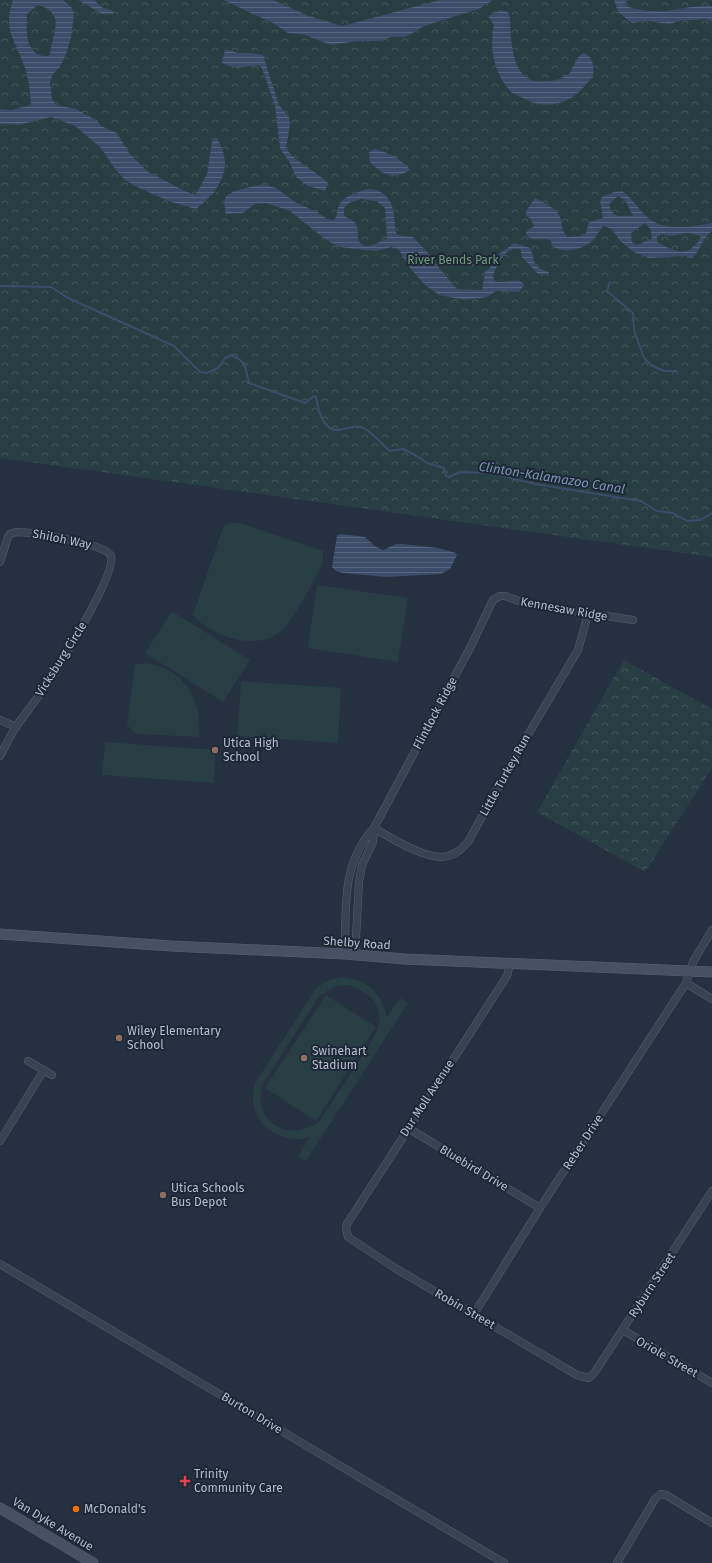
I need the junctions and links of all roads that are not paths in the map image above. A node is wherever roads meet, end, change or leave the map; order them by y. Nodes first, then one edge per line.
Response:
1 (111, 556) joint
2 (0, 562) edge
3 (496, 598) joint
4 (588, 614) junction
5 (633, 620) dead end
6 (0, 720) edge
7 (16, 727) junction
8 (0, 756) edge
9 (374, 828) junction
10 (348, 886) junction
11 (358, 887) junction
12 (712, 930) edge
13 (0, 934) edge
14 (350, 955) junction
15 (510, 964) junction
16 (690, 971) junction
17 (712, 972) edge
18 (686, 984) junction
19 (712, 999) edge
20 (28, 1061) dead end
21 (44, 1070) junction
22 (52, 1075) dead end
23 (408, 1128) junction
24 (0, 1141) edge
25 (712, 1191) edge
26 (540, 1208) junction
27 (346, 1233) joint
28 (0, 1264) edge
29 (474, 1314) junction
30 (623, 1330) junction
31 (589, 1378) joint
32 (712, 1383) edge
33 (0, 1508) edge
34 (712, 1522) edge
35 (93, 1563) edge
36 (504, 1563) edge
37 (617, 1563) edge

1 - 2 street, Shiloh Way
1 - 7 street, Vicksburg Circle
3 - 4 street, Kennesaw Ridge
3 - 9 street, Flintlock Ridge
4 - 5 street, Kennesaw Ridge
4 - 9 street, Little Turkey Run
6 - 7 street
7 - 8 street, Vicksburg Circle
9 - 10 street, Flintlock Ridge
9 - 11 street, Flintlock Ridge
10 - 11 street
10 - 14 street, Flintlock Ridge
11 - 14 street, Flintlock Ridge
12 - 16 street, Reber Drive
13 - 14 street, Shelby Road
14 - 15 street, Shelby Road
15 - 16 street, Shelby Road
15 - 23 street, Dur Moll Avenue
16 - 17 street, Shelby Road
16 - 18 street, Reber Drive
18 - 19 street
18 - 26 street, Reber Drive
20 - 21 street
21 - 22 street
21 - 24 street
23 - 26 street, Bluebird Drive
23 - 27 street, Dur Moll Avenue
25 - 30 street, Ryburn Street
26 - 29 street, Reber Drive
27 - 29 street, Robin Street
28 - 36 street, Burton Drive
29 - 31 street, Robin Street
30 - 31 street, Ryburn Street
30 - 32 street, Oriole Street
33 - 35 street, Van Dyke Avenue
34 - 37 street

